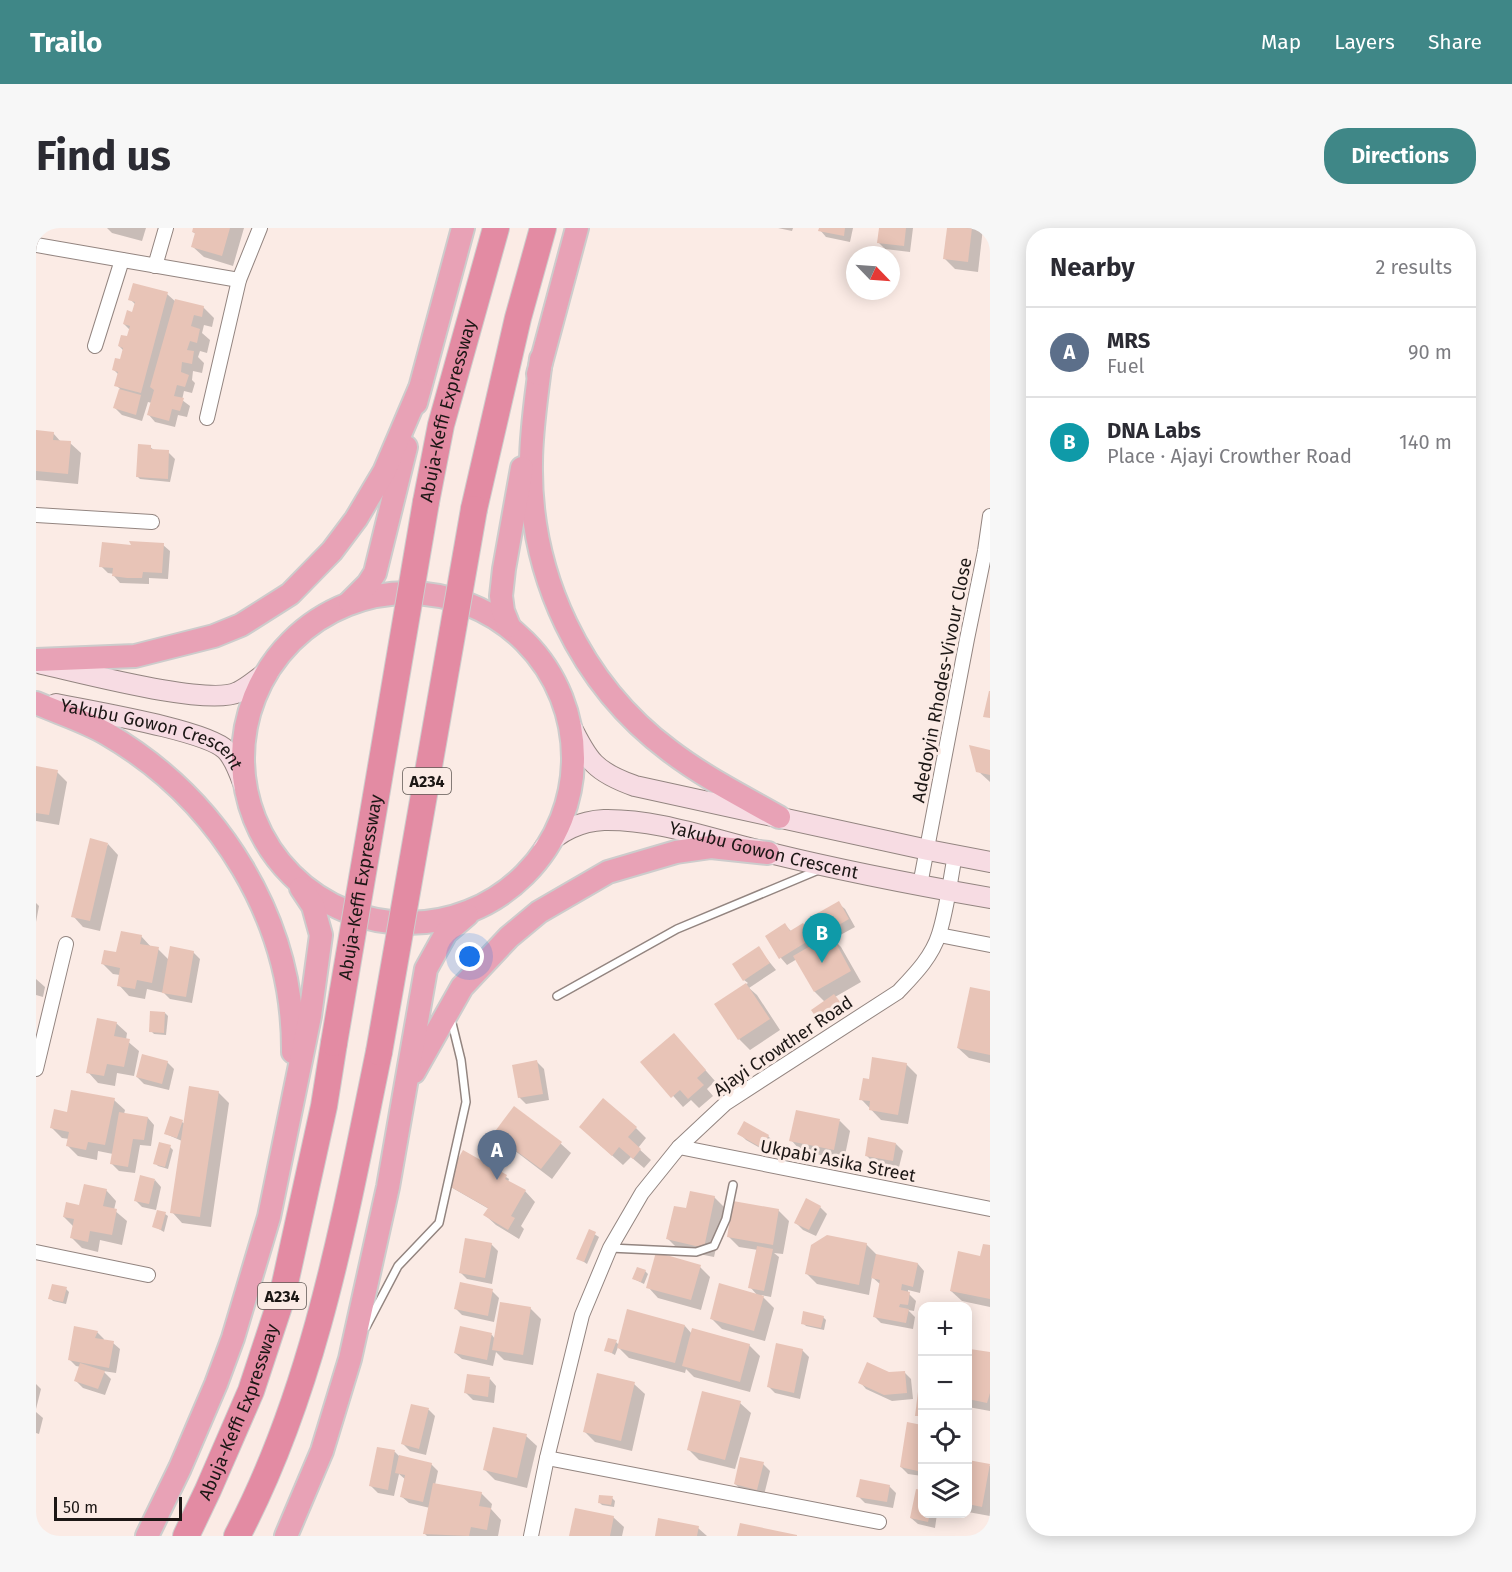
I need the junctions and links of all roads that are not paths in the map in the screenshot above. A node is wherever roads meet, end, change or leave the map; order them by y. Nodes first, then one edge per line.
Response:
1 (166, 228) edge
2 (260, 228) edge
3 (463, 228) edge
4 (496, 228) edge
5 (543, 228) edge
6 (577, 228) edge
7 (36, 245) edge
8 (122, 260) junction
9 (155, 266) junction
10 (239, 280) junction
11 (95, 346) dead end
12 (540, 359) junction
13 (419, 390) junction
14 (207, 418) dead end
15 (36, 515) edge
16 (990, 516) edge
17 (152, 522) dead end
18 (348, 604) junction
19 (509, 626) junction
20 (36, 662) edge
21 (268, 671) junction
22 (36, 701) edge
23 (570, 724) junction
24 (246, 791) junction
25 (779, 817) junction
26 (544, 848) junction
27 (928, 850) junction
28 (768, 853) junction
29 (955, 855) junction
30 (990, 862) edge
31 (828, 866) junction
32 (295, 879) junction
33 (920, 885) junction
34 (948, 890) junction
35 (990, 898) edge
36 (480, 907) junction
37 (939, 935) junction
38 (66, 944) dead end
39 (990, 945) edge
40 (557, 996) dead end
41 (448, 1011) junction
42 (42, 1014) edge
43 (36, 1069) edge
44 (405, 1089) junction
45 (293, 1100) junction
46 (679, 1148) junction
47 (733, 1185) dead end
48 (990, 1209) edge
49 (610, 1248) junction
50 (36, 1252) edge
51 (148, 1275) dead end
52 (350, 1359) junction
53 (547, 1458) junction
54 (879, 1522) dead end
55 (147, 1536) edge
56 (186, 1536) edge
57 (237, 1536) edge
58 (286, 1536) edge
59 (531, 1536) edge

1 - 9 street
2 - 10 street
3 - 13 highway, Abuja-Keffi Expressway
4 - 56 highway, Abuja-Keffi Expressway / A234, bridge
5 - 57 highway, A234, bridge
6 - 12 highway
7 - 8 street
8 - 9 street
8 - 11 street
9 - 10 street
10 - 14 street
12 - 19 highway
12 - 25 highway
13 - 18 highway, Abuja-Keffi Expressway
13 - 20 highway
15 - 17 street
16 - 27 street, Adedoyin Rhodes-Vivour Close
18 - 19 highway
18 - 21 highway
19 - 23 highway
20 - 21 main road, Yakubu Gowon Crescent
21 - 24 highway
22 - 24 main road, Yakubu Gowon Crescent
22 - 45 highway
23 - 25 main road, Yakubu Gowon Crescent
23 - 26 highway
24 - 32 highway
25 - 27 main road, Yakubu Gowon Crescent
26 - 28 main road, Yakubu Gowon Crescent
26 - 36 highway
27 - 29 main road, Yakubu Gowon Crescent
27 - 33 street, Adedoyin Rhodes-Vivour Close
28 - 31 main road, Yakubu Gowon Crescent
28 - 41 highway
29 - 30 main road, Yakubu Gowon Crescent
29 - 34 street, Ajayi Crowther Road
31 - 33 main road, Yakubu Gowon Crescent
31 - 40 lane
32 - 36 highway
32 - 45 highway, Abuja-Keffi Expressway
33 - 34 main road, Yakubu Gowon Crescent
34 - 35 main road, Yakubu Gowon Crescent
34 - 37 street, Ajayi Crowther Road
36 - 44 highway
37 - 39 street
37 - 46 street, Ajayi Crowther Road
38 - 42 street
41 - 44 highway
41 - 52 lane
42 - 43 street
44 - 52 highway
45 - 55 highway, Abuja-Keffi Expressway
46 - 48 street, Ukpabi Asika Street
46 - 49 street, Ajayi Crowther Road
47 - 49 lane
49 - 53 street, Ajayi Crowther Road
50 - 51 street
52 - 58 highway
53 - 54 street
53 - 59 street, Ajayi Crowther Road

